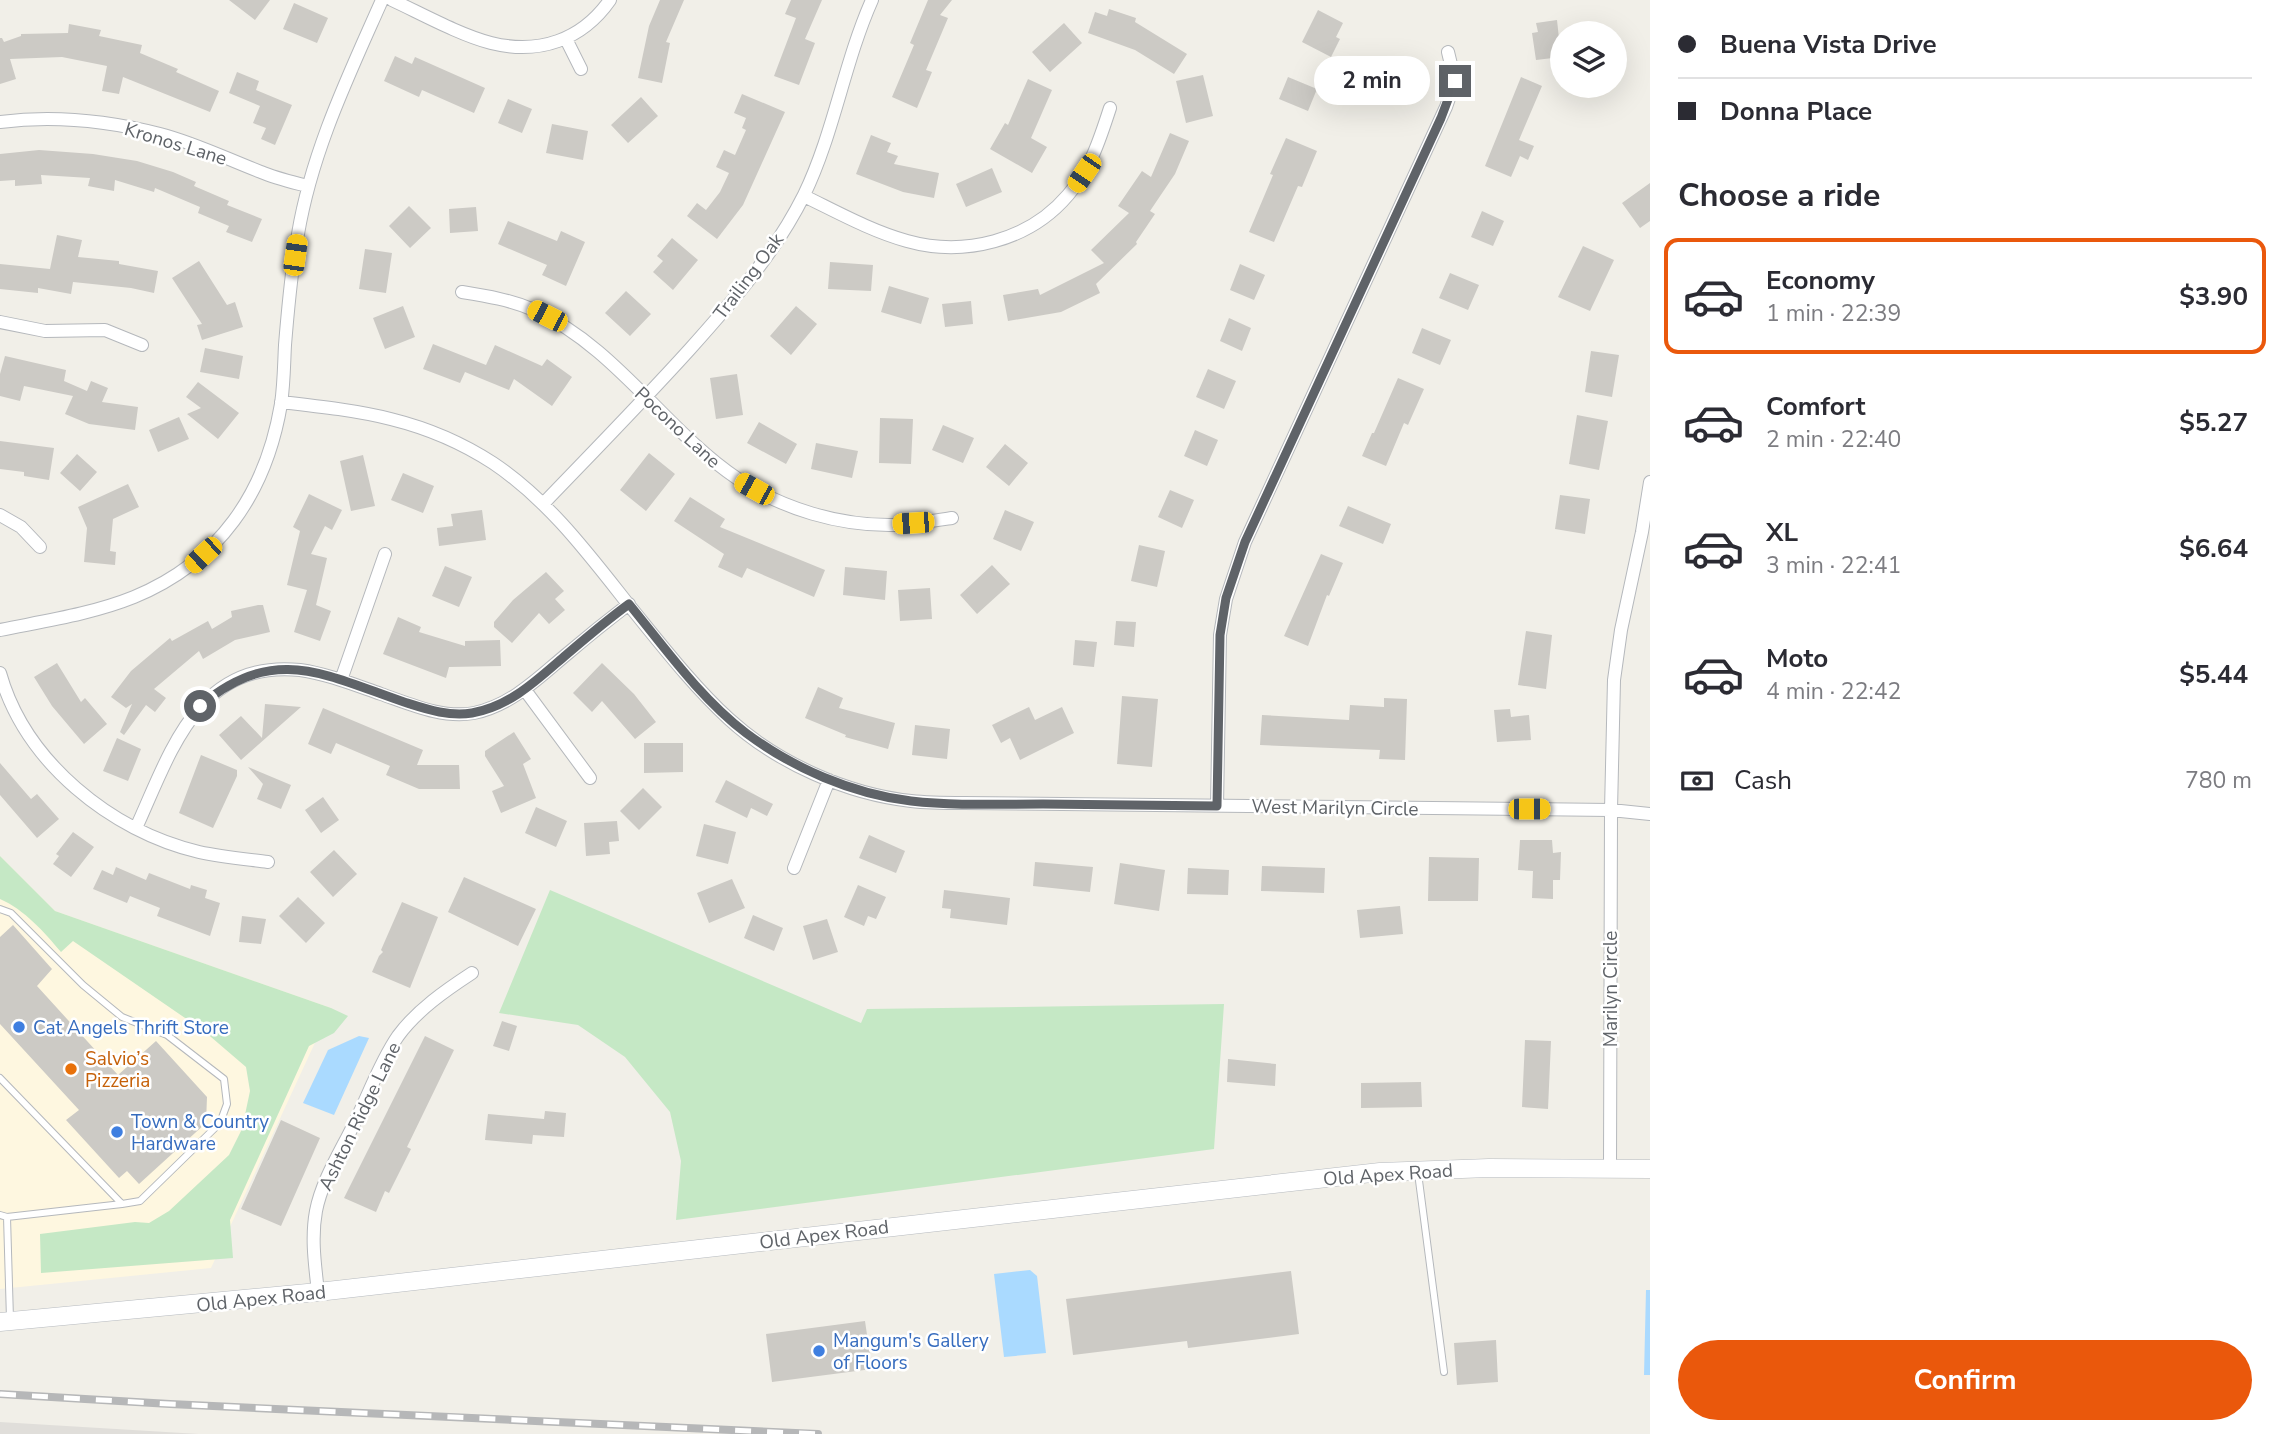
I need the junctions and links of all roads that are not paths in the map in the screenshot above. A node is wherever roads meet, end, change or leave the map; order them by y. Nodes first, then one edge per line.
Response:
1 (382, 0) edge
2 (392, 0) edge
3 (610, 0) edge
4 (872, 0) edge
5 (566, 39) junction
6 (1448, 52) dead end
7 (581, 69) dead end
8 (1110, 108) dead end
9 (0, 122) edge
10 (307, 186) junction
11 (804, 196) junction
12 (462, 292) dead end
13 (0, 321) edge
14 (142, 345) dead end
15 (646, 397) junction
16 (281, 402) junction
17 (1650, 482) edge
18 (544, 503) junction
19 (0, 515) edge
20 (952, 518) dead end
21 (1646, 533) edge
22 (40, 547) dead end
23 (385, 554) dead end
24 (629, 604) junction
25 (0, 630) edge
26 (0, 673) edge
27 (341, 680) junction
28 (524, 691) junction
29 (590, 778) dead end
30 (829, 779) junction
31 (1217, 806) junction
32 (1611, 810) junction
33 (1650, 814) edge
34 (136, 828) junction
35 (268, 862) dead end
36 (794, 868) dead end
37 (0, 909) edge
38 (472, 973) dead end
39 (0, 1078) edge
40 (1610, 1168) junction
41 (1650, 1169) edge
42 (1418, 1171) junction
43 (122, 1204) junction
44 (3, 1216) edge
45 (318, 1292) junction
46 (5, 1322) edge
47 (1444, 1372) dead end

1 - 10 street
2 - 5 street
3 - 5 street
4 - 11 street, Trailing Oak
5 - 7 street
6 - 31 street
8 - 11 street
9 - 10 street, Kronos Lane
10 - 16 street
11 - 15 street, Trailing Oak
12 - 15 street, Pocono Lane
13 - 14 street
15 - 18 street, Trailing Oak
15 - 20 street, Pocono Lane
16 - 18 street, West Marilyn Circle
16 - 25 street
17 - 21 street, Marilyn Circle
18 - 24 street, West Marilyn Circle
19 - 22 street
21 - 32 street, Marilyn Circle
23 - 27 street
24 - 28 street
24 - 30 street, West Marilyn Circle
26 - 34 street
27 - 28 street
27 - 34 street
28 - 29 street
30 - 31 street, West Marilyn Circle
30 - 36 street
31 - 32 street, West Marilyn Circle
32 - 33 street
32 - 40 street, Marilyn Circle
34 - 35 street
37 - 43 lane
38 - 45 street, Ashton Ridge Lane
39 - 43 lane
40 - 41 main road, Old Apex Road
40 - 42 main road, Old Apex Road
42 - 45 main road, Old Apex Road
42 - 47 lane
43 - 44 lane
44 - 46 lane
45 - 46 main road, Old Apex Road

